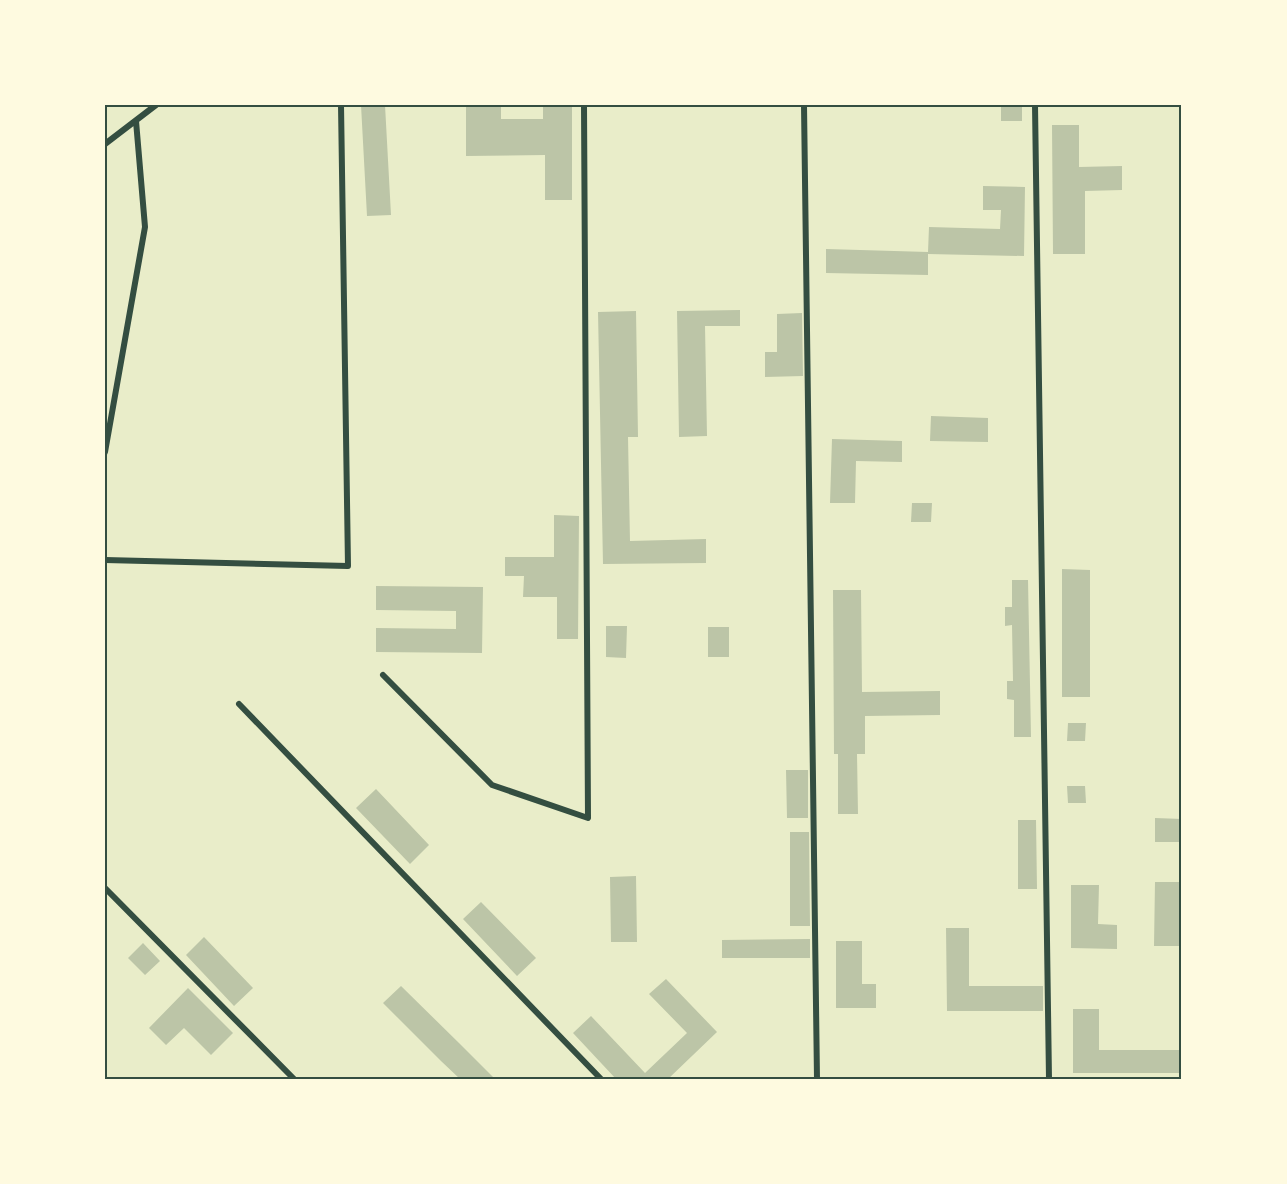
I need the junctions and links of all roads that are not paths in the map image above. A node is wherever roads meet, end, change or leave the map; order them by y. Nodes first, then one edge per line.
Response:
1 (156, 105) edge
2 (341, 105) edge
3 (584, 105) edge
4 (804, 105) edge
5 (1035, 105) edge
6 (136, 121) junction
7 (105, 144) edge
8 (105, 452) edge
9 (105, 560) edge
10 (383, 675) dead end
11 (239, 704) dead end
12 (105, 888) edge
13 (294, 1079) edge
14 (602, 1079) edge
15 (817, 1079) edge
16 (1049, 1079) edge

1 - 6 street
2 - 9 street
3 - 10 street
4 - 15 street
5 - 16 street
6 - 7 street
6 - 8 street
11 - 14 street
12 - 13 street

